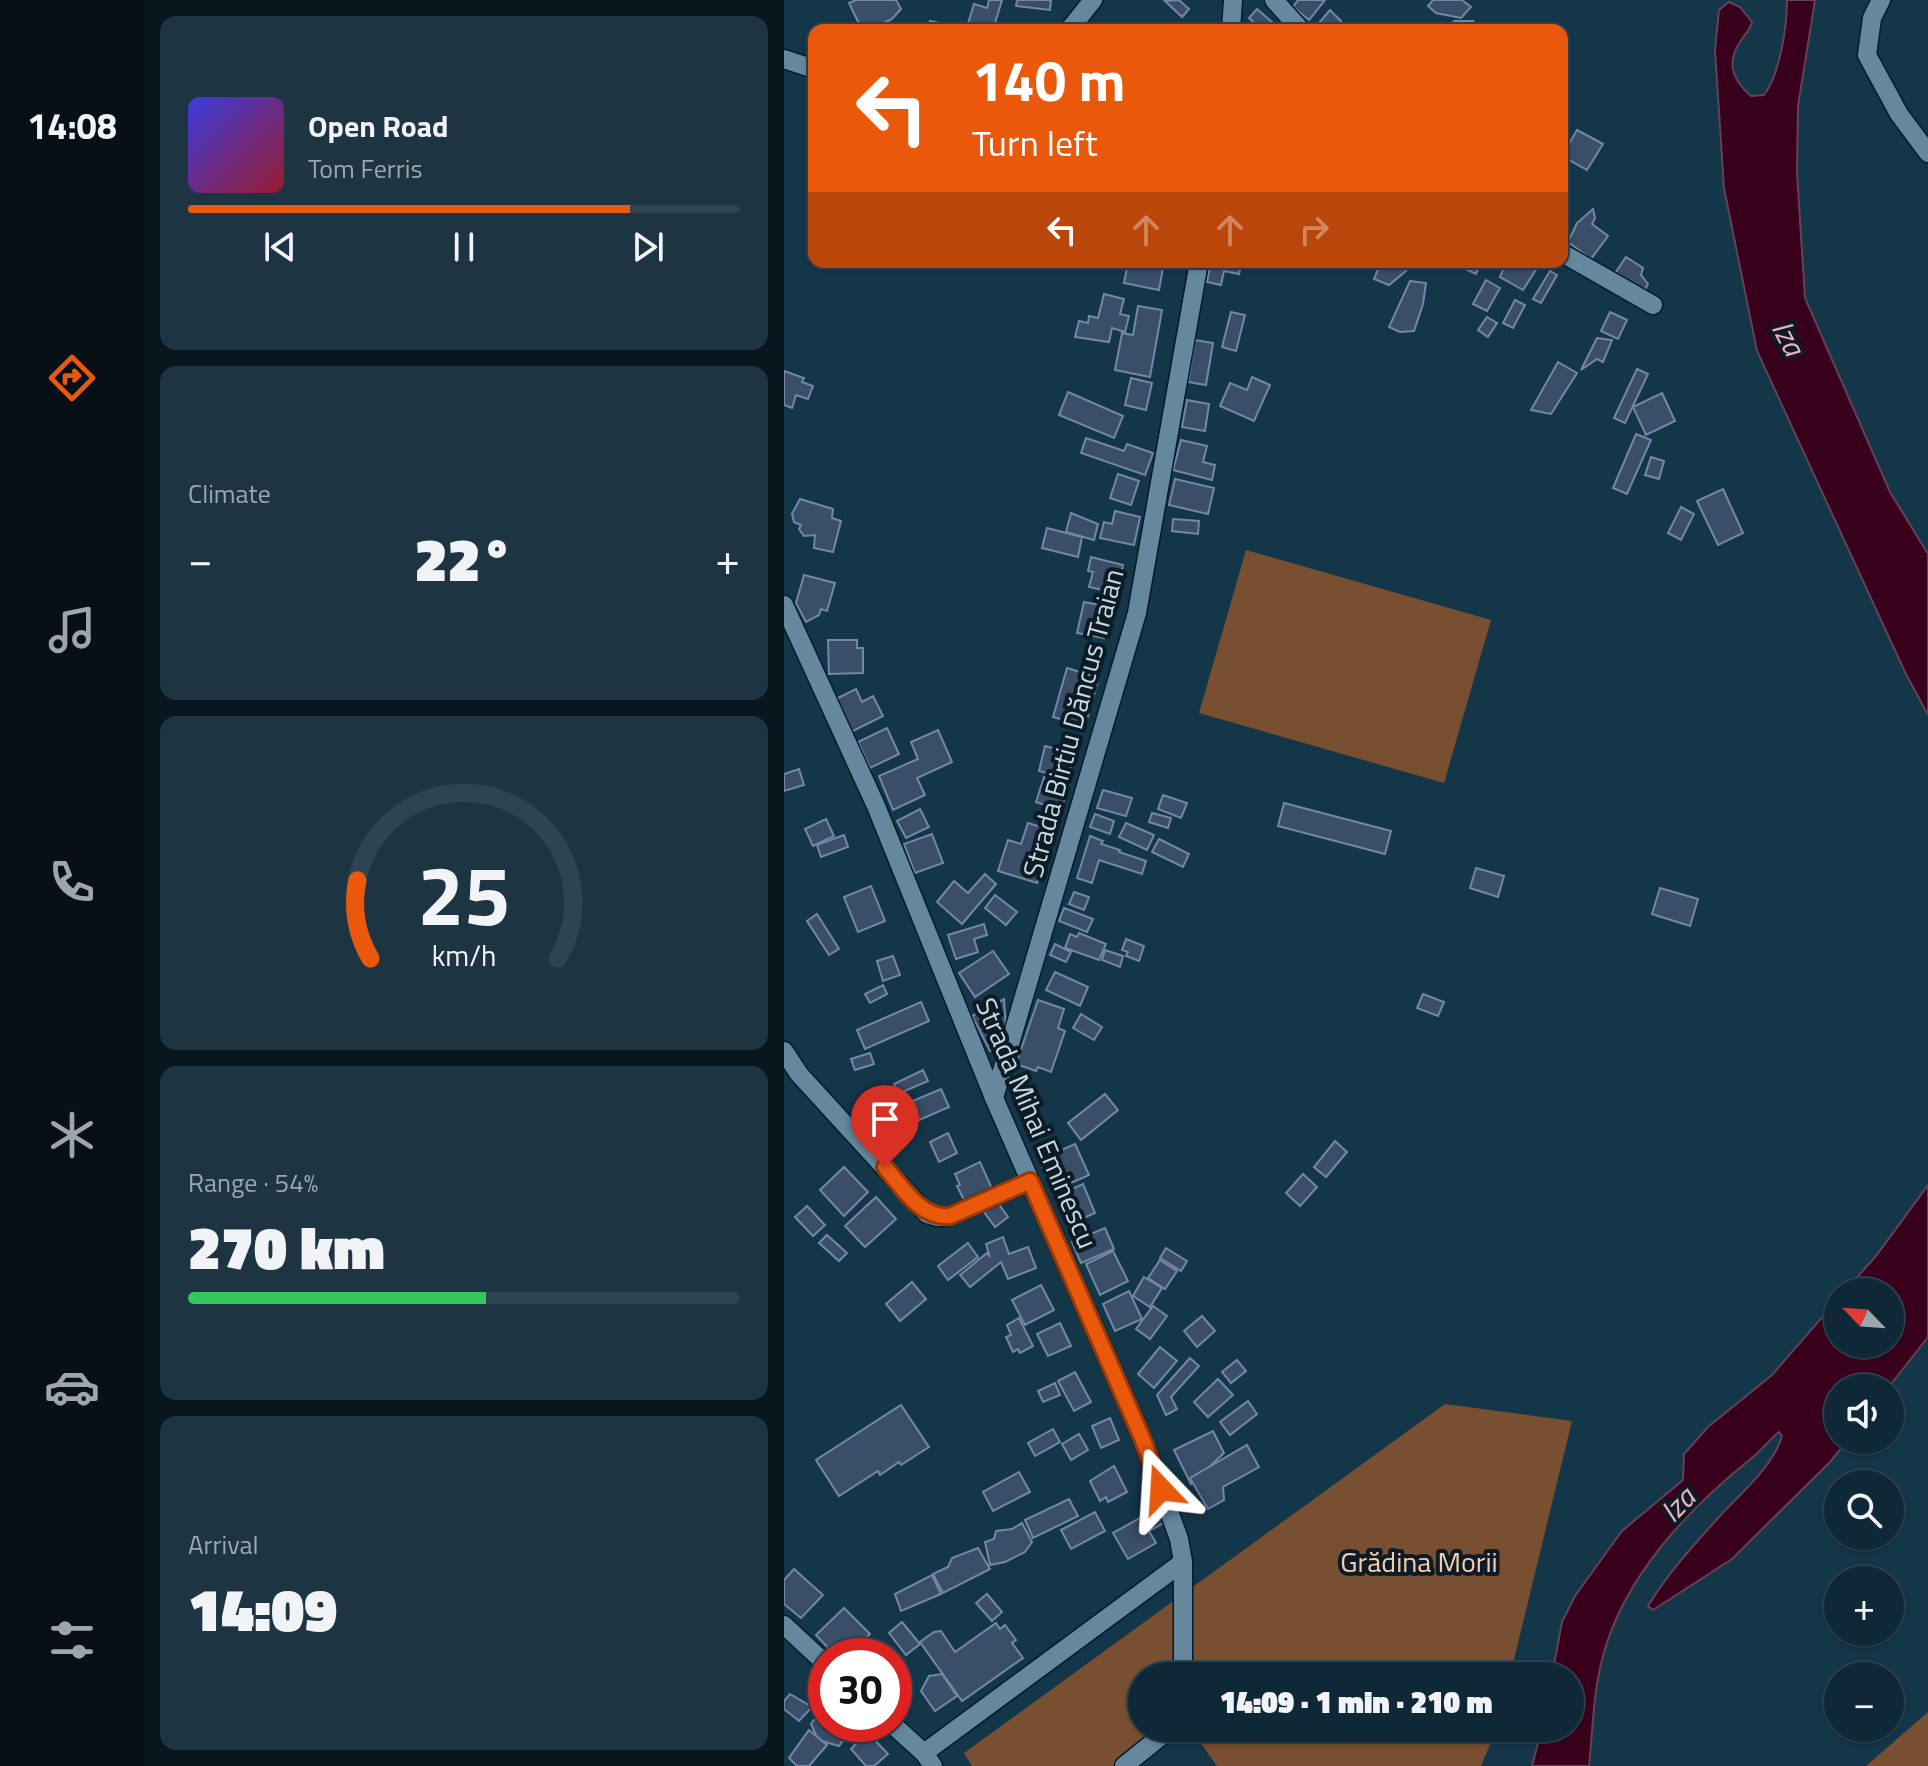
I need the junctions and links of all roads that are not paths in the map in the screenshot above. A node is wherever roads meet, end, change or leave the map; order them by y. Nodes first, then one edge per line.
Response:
1 (1093, 0) edge
2 (1233, 0) edge
3 (1274, 0) edge
4 (1881, 0) edge
5 (1074, 24) edge
6 (1231, 24) edge
7 (1296, 24) edge
8 (784, 59) edge
9 (808, 67) edge
10 (1928, 153) edge
11 (1568, 256) edge
12 (1198, 268) edge
13 (1653, 305) dead end
14 (784, 605) edge
15 (784, 1051) edge
16 (994, 1098) junction
17 (1030, 1181) junction
18 (1183, 1562) junction
19 (784, 1625) edge
20 (808, 1647) edge
21 (1183, 1662) edge
22 (911, 1742) edge
23 (1154, 1742) edge
24 (929, 1759) edge
25 (1124, 1766) edge

1 - 5 street
2 - 6 street
3 - 7 street
4 - 10 street
8 - 9 street
11 - 13 street
12 - 16 street, Strada Birtiu Dăncus Traian
14 - 16 street, Strada Mihai Eminescu
15 - 17 street
16 - 17 street, Strada Mihai Eminescu
17 - 18 street, Strada Mihai Eminescu
18 - 21 street, Strada Mihai Eminescu
18 - 24 street
19 - 20 street
22 - 24 street
23 - 25 street

